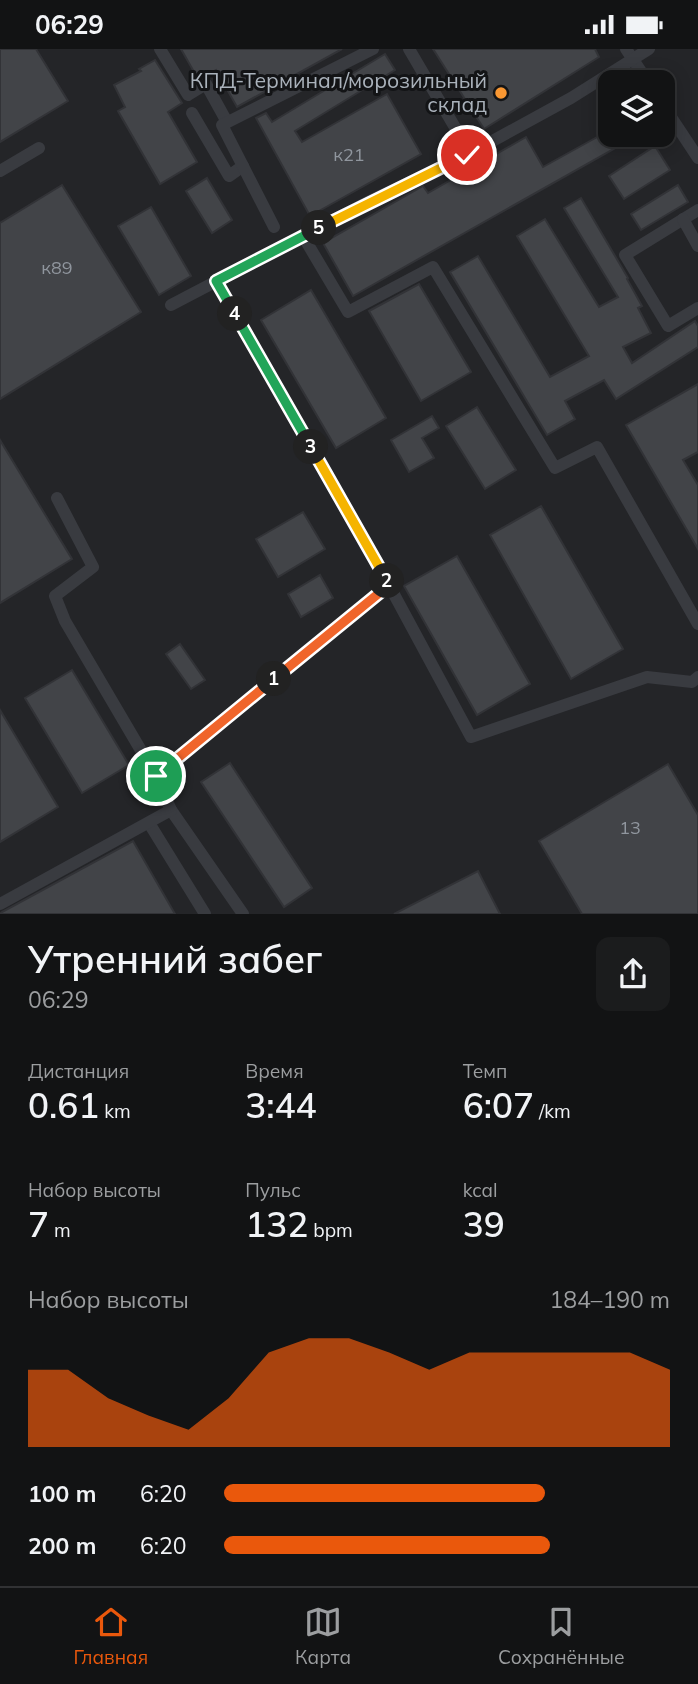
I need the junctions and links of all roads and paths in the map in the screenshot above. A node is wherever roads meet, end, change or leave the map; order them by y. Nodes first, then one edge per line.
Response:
1 (160, 49) edge
2 (373, 49) edge
3 (409, 49) edge
4 (649, 49) edge
5 (630, 54) edge
6 (640, 70) edge
7 (192, 113) dead end
8 (228, 122) junction
9 (675, 123) edge
10 (39, 148) dead end
11 (470, 153) junction
12 (698, 158) edge
13 (243, 166) junction
14 (0, 171) edge
15 (698, 210) edge
16 (683, 219) junction
17 (274, 226) dead end
18 (303, 236) junction
19 (698, 246) edge
20 (216, 281) junction
21 (171, 305) dead end
22 (698, 308) edge
23 (57, 498) dead end
24 (389, 585) junction
25 (698, 624) edge
26 (698, 677) edge
27 (156, 776) junction
28 (171, 810) junction
29 (149, 823) junction
30 (0, 904) edge
31 (205, 914) edge
32 (243, 914) edge

1 - 8 lane
2 - 8 lane
3 - 11 lane
4 - 5 lane
5 - 6 lane
5 - 11 lane
7 - 13 lane
8 - 13 lane
9 - 12 lane
10 - 14 lane
11 - 18 lane
13 - 17 lane
15 - 16 lane
16 - 19 lane
16 - 22 lane
18 - 20 lane
18 - 25 lane
20 - 21 lane
20 - 24 lane
23 - 27 lane
24 - 26 lane
24 - 27 lane
27 - 28 lane
28 - 29 lane
28 - 32 lane
29 - 30 lane
29 - 31 lane

